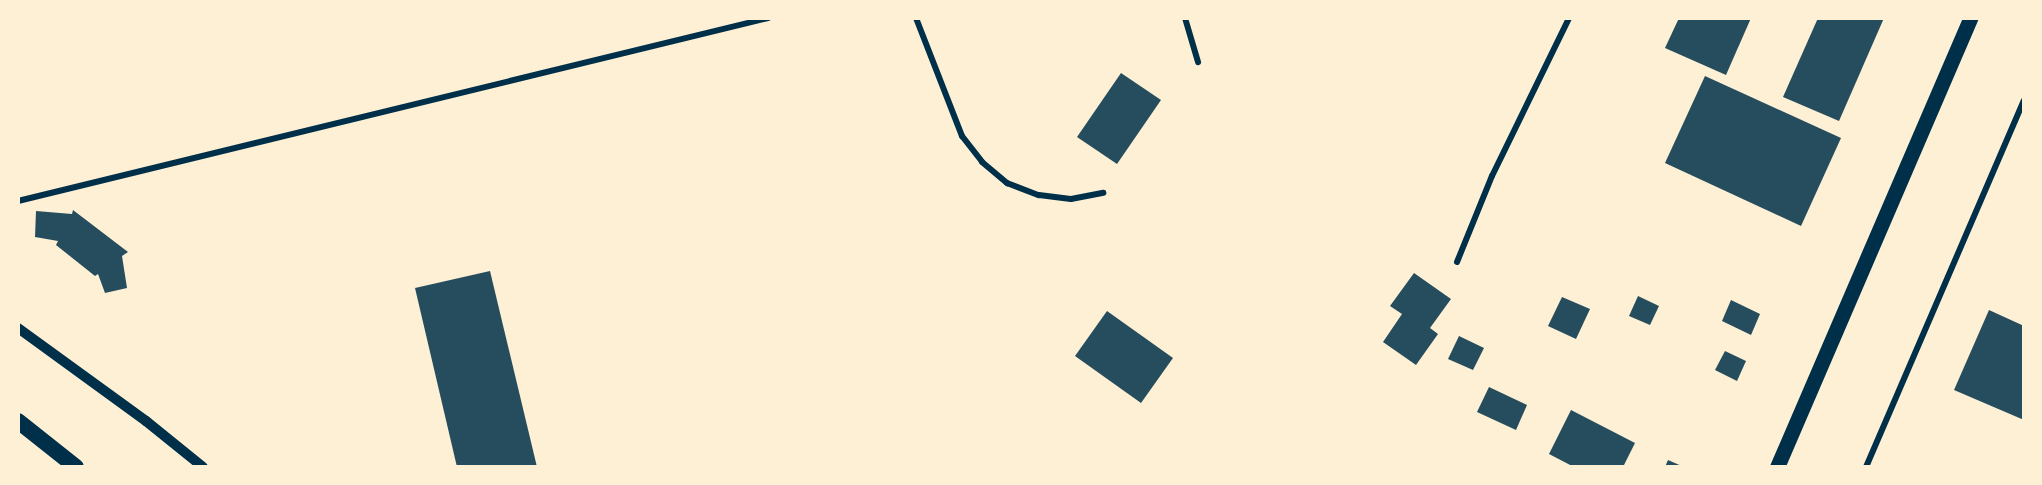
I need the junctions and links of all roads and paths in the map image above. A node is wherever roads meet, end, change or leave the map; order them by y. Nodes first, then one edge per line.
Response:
1 (768, 18) edge
2 (916, 18) edge
3 (1185, 18) edge
4 (1569, 18) edge
5 (1970, 18) edge
6 (1198, 62) dead end
7 (2024, 101) edge
8 (1103, 193) dead end
9 (18, 201) edge
10 (1457, 262) dead end
11 (18, 328) edge
12 (18, 421) edge
13 (76, 467) edge
14 (202, 467) edge
15 (1777, 467) edge
16 (1866, 467) edge

1 - 9 street
2 - 8 street
3 - 6 street
4 - 10 street
5 - 15 main road
7 - 16 street
11 - 14 street
12 - 13 highway

